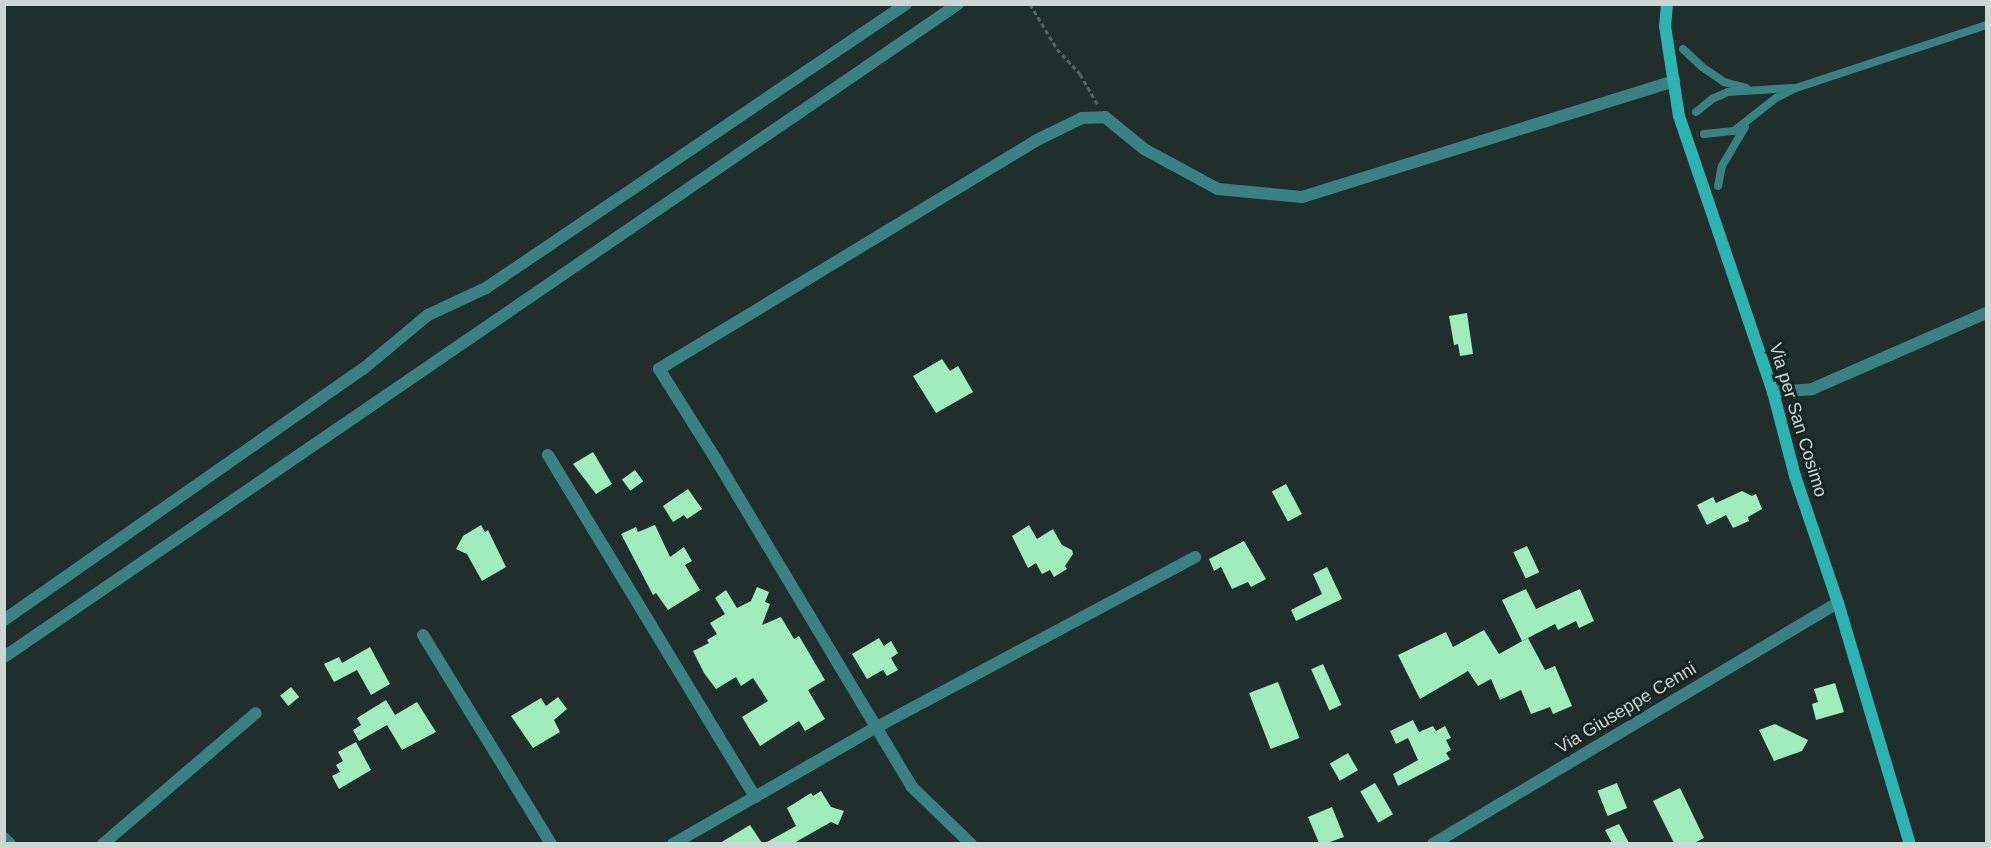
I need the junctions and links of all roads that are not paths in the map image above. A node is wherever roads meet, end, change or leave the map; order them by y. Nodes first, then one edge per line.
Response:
1 (906, 4) edge
2 (958, 4) edge
3 (1667, 4) edge
4 (1986, 26) edge
5 (1683, 49) dead end
6 (1674, 81) junction
7 (1796, 88) junction
8 (1749, 89) junction
9 (1696, 112) dead end
10 (1748, 122) junction
11 (1704, 134) dead end
12 (1718, 186) dead end
13 (1986, 313) edge
14 (1773, 392) junction
15 (548, 455) dead end
16 (1195, 557) dead end
17 (1838, 603) junction
18 (4, 620) edge
19 (423, 635) dead end
20 (4, 657) edge
21 (256, 713) dead end
22 (875, 728) junction
23 (755, 797) junction
24 (4, 838) edge
25 (10, 843) edge
26 (103, 843) edge
27 (551, 843) edge
28 (673, 843) edge
29 (971, 843) edge
30 (1433, 843) edge
31 (1910, 843) edge

1 - 18 street
2 - 20 street
3 - 6 street, Via per San Cosimo
4 - 7 lane
5 - 8 lane
6 - 14 street, Via per San Cosimo
6 - 22 street
7 - 8 lane
7 - 10 lane
8 - 9 lane
10 - 11 lane
10 - 12 lane
13 - 14 street
14 - 17 street, Via per San Cosimo
15 - 23 street
16 - 22 street
17 - 30 street, Via Giuseppe Cenni
17 - 31 street, Via per San Cosimo
19 - 27 street
21 - 26 street
22 - 23 street
22 - 29 street
23 - 28 street
24 - 25 street

